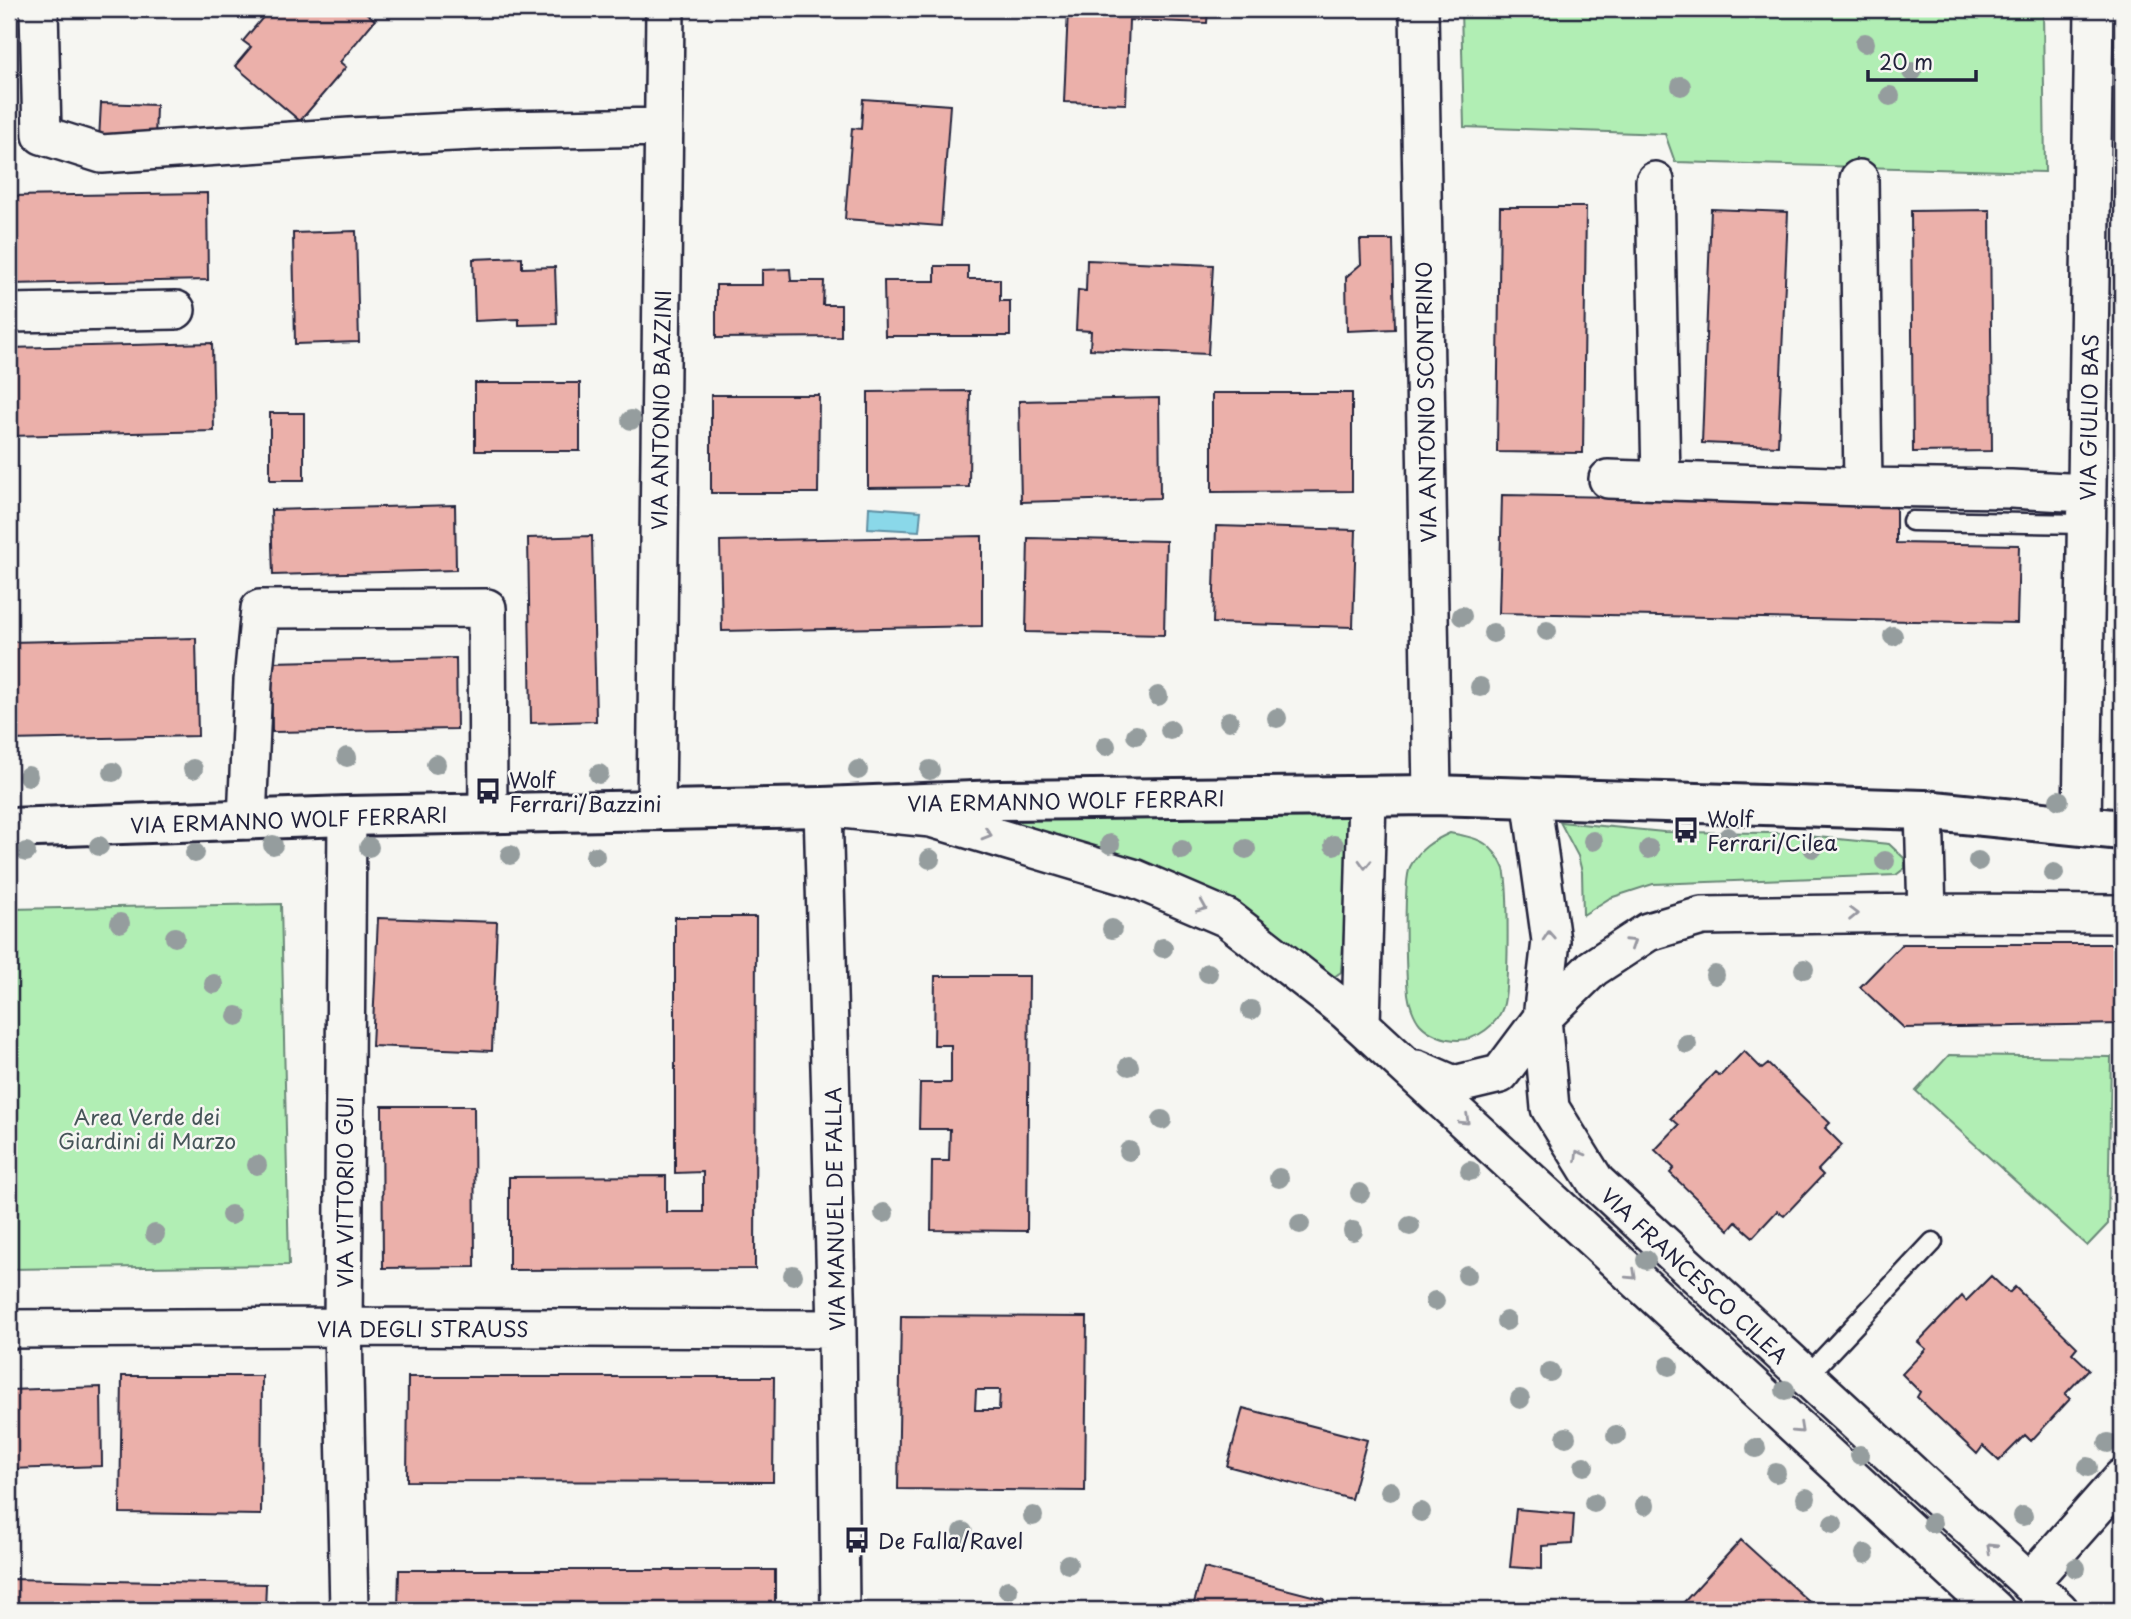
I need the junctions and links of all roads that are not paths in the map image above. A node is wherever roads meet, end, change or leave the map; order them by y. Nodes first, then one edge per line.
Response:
1 (39, 9) edge
2 (665, 9) edge
3 (1419, 9) edge
4 (2094, 9) edge
5 (2107, 94) edge
6 (663, 127) junction
7 (1858, 179) dead end
8 (1655, 181) dead end
9 (176, 310) dead end
10 (9, 313) edge
11 (1608, 479) dead end
12 (1661, 480) junction
13 (1863, 486) junction
14 (2086, 508) junction
15 (1912, 521) dead end
16 (1432, 794) junction
17 (1367, 796) junction
18 (1531, 797) junction
19 (823, 807) junction
20 (1924, 810) junction
21 (656, 811) junction
22 (488, 814) junction
23 (346, 816) junction
24 (247, 820) junction
25 (2082, 825) junction
26 (9, 828) edge
27 (2122, 830) edge
28 (1927, 913) junction
29 (2122, 914) edge
30 (1542, 1018) junction
31 (1361, 1025) junction
32 (1403, 1063) junction
33 (1933, 1242) dead end
34 (343, 1327) junction
35 (9, 1329) edge
36 (837, 1329) junction
37 (1806, 1377) junction
38 (2122, 1478) edge
39 (2029, 1583) junction
40 (349, 1610) edge
41 (840, 1610) edge
42 (1995, 1610) edge
43 (2059, 1610) edge

1 - 6 street
2 - 6 street, VIA ANTONIO BAZZINI
3 - 16 street, VIA ANTONIO SCONTRINO
4 - 5 street, VIA GIULIO BAS
5 - 14 street, VIA GIULIO BAS
6 - 21 street, VIA ANTONIO BAZZINI
7 - 13 street
8 - 12 street
9 - 10 street
11 - 12 street
12 - 13 street
13 - 14 street
14 - 15 lane
14 - 25 street, VIA GIULIO BAS
16 - 17 street, VIA ERMANNO WOLF FERRARI
16 - 18 street, VIA ERMANNO WOLF FERRARI
17 - 19 street, VIA ERMANNO WOLF FERRARI
17 -> 31 street
18 - 20 street, VIA ERMANNO WOLF FERRARI
30 -> 18 street, VIA FRANCESCO CILEA
19 - 21 street, VIA ERMANNO WOLF FERRARI
19 -> 31 street, VIA FRANCESCO CILEA
19 - 36 street, VIA MANUEL DE FALLA
20 - 25 street, VIA ERMANNO WOLF FERRARI
20 - 28 street
21 - 22 street, VIA ERMANNO WOLF FERRARI
22 - 23 street, VIA ERMANNO WOLF FERRARI
22 - 24 street
23 - 24 street, VIA ERMANNO WOLF FERRARI
23 - 34 street, VIA VITTORIO GUI
24 - 26 street, VIA ERMANNO WOLF FERRARI
25 - 27 street, VIA ERMANNO WOLF FERRARI
28 - 29 street
30 -> 28 street
30 - 32 street
37 -> 30 street, VIA FRANCESCO CILEA
31 - 32 street, VIA FRANCESCO CILEA
32 -> 42 street, VIA FRANCESCO CILEA
33 - 37 lane
34 - 35 street, VIA DEGLI STRAUSS
34 - 36 street, VIA DEGLI STRAUSS
34 - 40 street, VIA VITTORIO GUI
36 - 41 street, VIA MANUEL DE FALLA
39 -> 37 street, VIA FRANCESCO CILEA
38 - 39 street
39 - 43 street, VIA FRANCESCO CILEA

